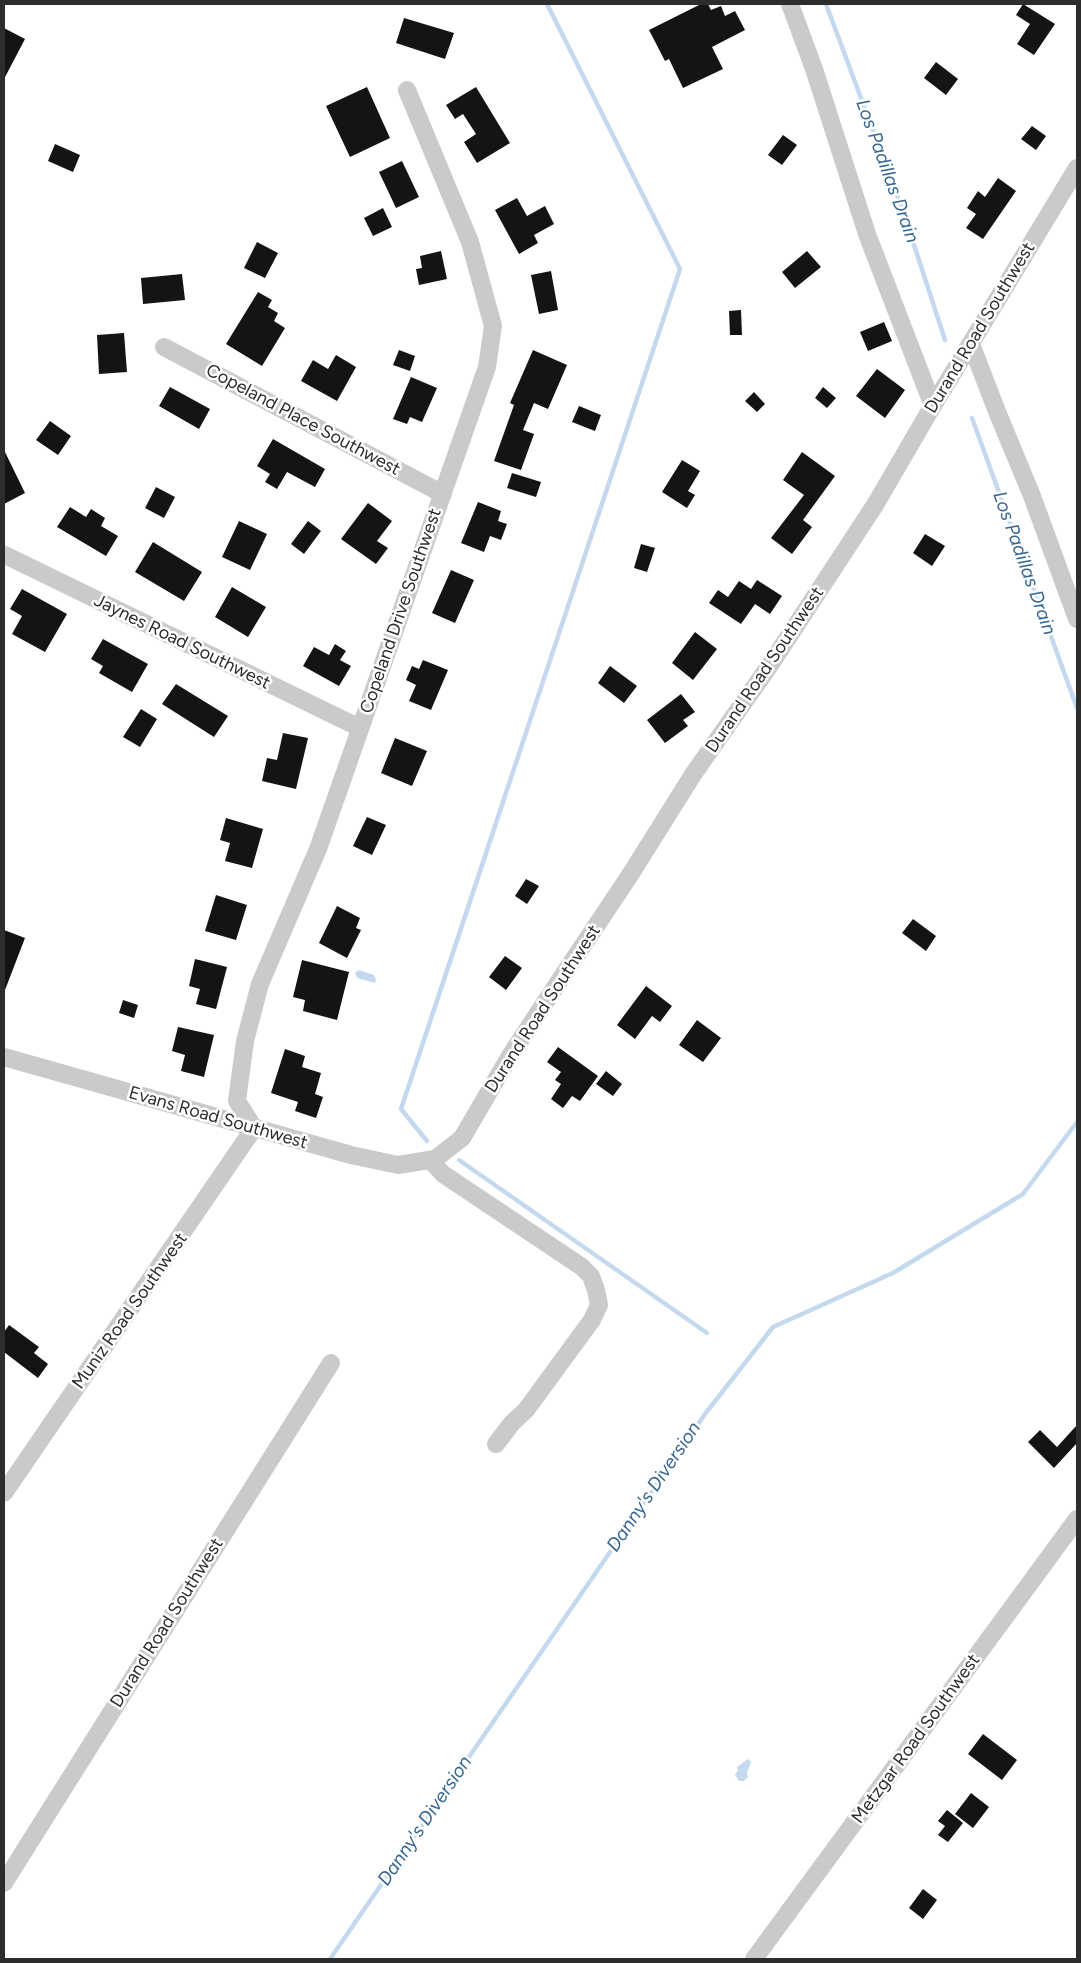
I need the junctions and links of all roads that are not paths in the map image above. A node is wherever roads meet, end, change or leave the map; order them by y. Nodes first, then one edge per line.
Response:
1 (790, 4) edge
2 (407, 90) dead end
3 (1077, 168) edge
4 (971, 344) junction
5 (164, 347) dead end
6 (933, 406) junction
7 (442, 494) junction
8 (5, 555) dead end
9 (1077, 618) edge
10 (360, 728) junction
11 (4, 1057) edge
12 (254, 1128) junction
13 (432, 1159) junction
14 (331, 1363) dead end
15 (496, 1444) dead end
16 (4, 1492) edge
17 (1077, 1519) edge
18 (4, 1883) edge
19 (754, 1959) edge

1 - 6 street
2 - 7 street, Copeland Drive Southwest
3 - 4 street, Durand Road Southwest
4 - 6 street, Durand Road Southwest
4 - 9 street
5 - 7 street, Copeland Place Southwest
6 - 13 street, Durand Road Southwest
7 - 10 street, Copeland Drive Southwest
8 - 10 street, Jaynes Road Southwest
10 - 12 street, Copeland Drive Southwest
11 - 12 street, Evans Road Southwest
12 - 13 street, Evans Road Southwest
12 - 16 street, Muniz Road Southwest
13 - 15 street
14 - 18 street, Durand Road Southwest
17 - 19 street, Metzgar Road Southwest

